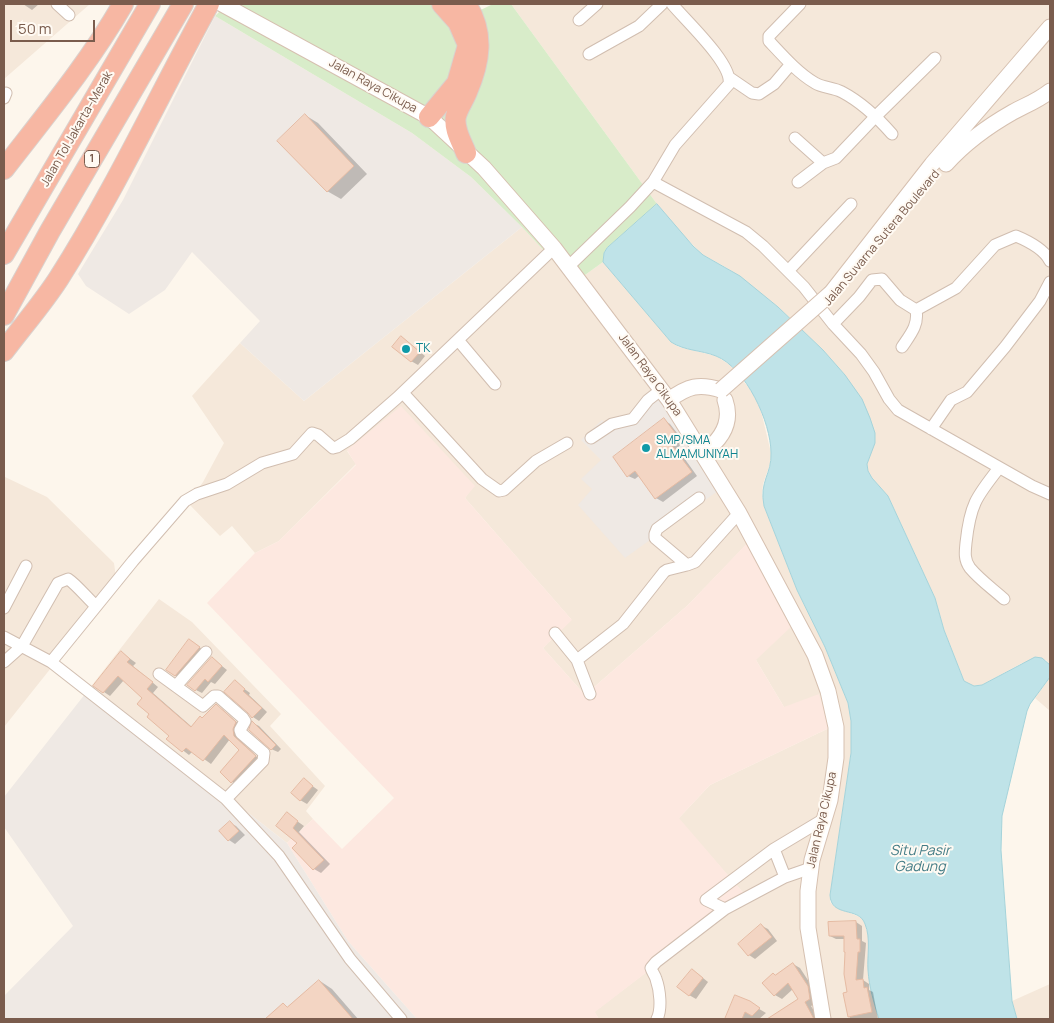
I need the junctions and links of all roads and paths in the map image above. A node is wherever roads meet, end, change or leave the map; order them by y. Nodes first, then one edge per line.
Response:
1 (57, 4) edge
2 (123, 4) edge
3 (150, 4) edge
4 (183, 4) edge
5 (209, 4) edge
6 (222, 4) edge
7 (442, 4) edge
8 (466, 4) edge
9 (597, 4) edge
10 (662, 4) edge
11 (672, 4) edge
12 (800, 4) edge
13 (69, 15) dead end
14 (580, 20) dead end
15 (1050, 27) edge
16 (589, 54) dead end
17 (935, 58) dead end
18 (791, 64) junction
19 (730, 78) junction
20 (1050, 91) edge
21 (876, 116) junction
22 (429, 117) junction
23 (892, 134) dead end
24 (795, 138) dead end
25 (466, 153) junction
26 (823, 164) junction
27 (4, 169) edge
28 (654, 182) junction
29 (798, 182) dead end
30 (851, 204) dead end
31 (554, 248) junction
32 (4, 254) edge
33 (1050, 261) edge
34 (569, 266) junction
35 (788, 271) junction
36 (1050, 282) edge
37 (828, 299) junction
38 (916, 310) junction
39 (4, 315) edge
40 (833, 324) junction
41 (458, 340) junction
42 (902, 347) dead end
43 (4, 351) edge
44 (495, 384) dead end
45 (403, 393) junction
46 (666, 395) junction
47 (723, 395) junction
48 (931, 430) junction
49 (591, 438) dead end
50 (567, 442) dead end
51 (703, 453) junction
52 (999, 468) junction
53 (1050, 494) edge
54 (700, 498) dead end
55 (740, 513) junction
56 (687, 565) junction
57 (26, 566) dead end
58 (1004, 599) dead end
59 (96, 606) junction
60 (4, 608) edge
61 (555, 633) dead end
62 (4, 637) edge
63 (22, 646) junction
64 (206, 652) dead end
65 (577, 660) junction
66 (4, 662) edge
67 (51, 662) junction
68 (159, 674) dead end
69 (176, 686) junction
70 (590, 694) dead end
71 (226, 799) junction
72 (824, 818) junction
73 (774, 849) junction
74 (811, 868) junction
75 (785, 878) junction
76 (725, 909) junction
77 (401, 1019) edge
78 (657, 1019) edge
79 (823, 1019) edge

1 - 13 street
2 - 27 highway
3 - 32 highway, Jalan Tol Jakarta–Merak / 1
4 - 39 highway, 1
5 - 43 highway
6 - 22 main road, Jalan Raya Cikupa
7 - 22 highway
8 - 25 highway
9 - 14 street
10 - 16 street
11 - 19 street
12 - 18 street
15 - 37 main road
17 - 21 street
18 - 19 street
18 - 21 street
19 - 28 street
20 - 37 main road, Jalan Suvarna Sutera Boulevard
21 - 23 street
21 - 26 street
22 - 25 main road, Jalan Raya Cikupa
24 - 26 street
25 - 31 main road, Jalan Raya Cikupa
26 - 29 street
28 - 34 street
28 - 35 street
30 - 35 street
31 - 34 main road, Jalan Raya Cikupa
31 - 41 street
33 - 38 street
34 - 46 main road, Jalan Raya Cikupa
35 - 40 street
36 - 48 street
37 - 47 main road, bridge
38 - 40 street
38 - 42 street
40 - 48 street
41 - 44 street
41 - 45 street
45 - 50 street
45 - 59 street
46 - 47 main road
46 - 49 street
46 - 51 main road, Jalan Raya Cikupa
47 - 51 main road
48 - 52 street
51 - 55 main road, Jalan Raya Cikupa
52 - 53 street
52 - 58 street
54 - 56 street
55 - 56 street
55 - 72 main road, Jalan Raya Cikupa
56 - 65 street
57 - 60 street
59 - 63 street
59 - 67 street
61 - 65 street
62 - 63 street
63 - 66 street
63 - 67 street
64 - 69 street
65 - 70 street
67 - 71 street
68 - 69 street
69 - 71 street
71 - 77 street
72 - 73 street
72 - 74 main road, Jalan Raya Cikupa
73 - 75 street
73 - 76 street
74 - 75 street
74 - 79 main road, Jalan Raya Cikupa
75 - 76 street
76 - 78 street

